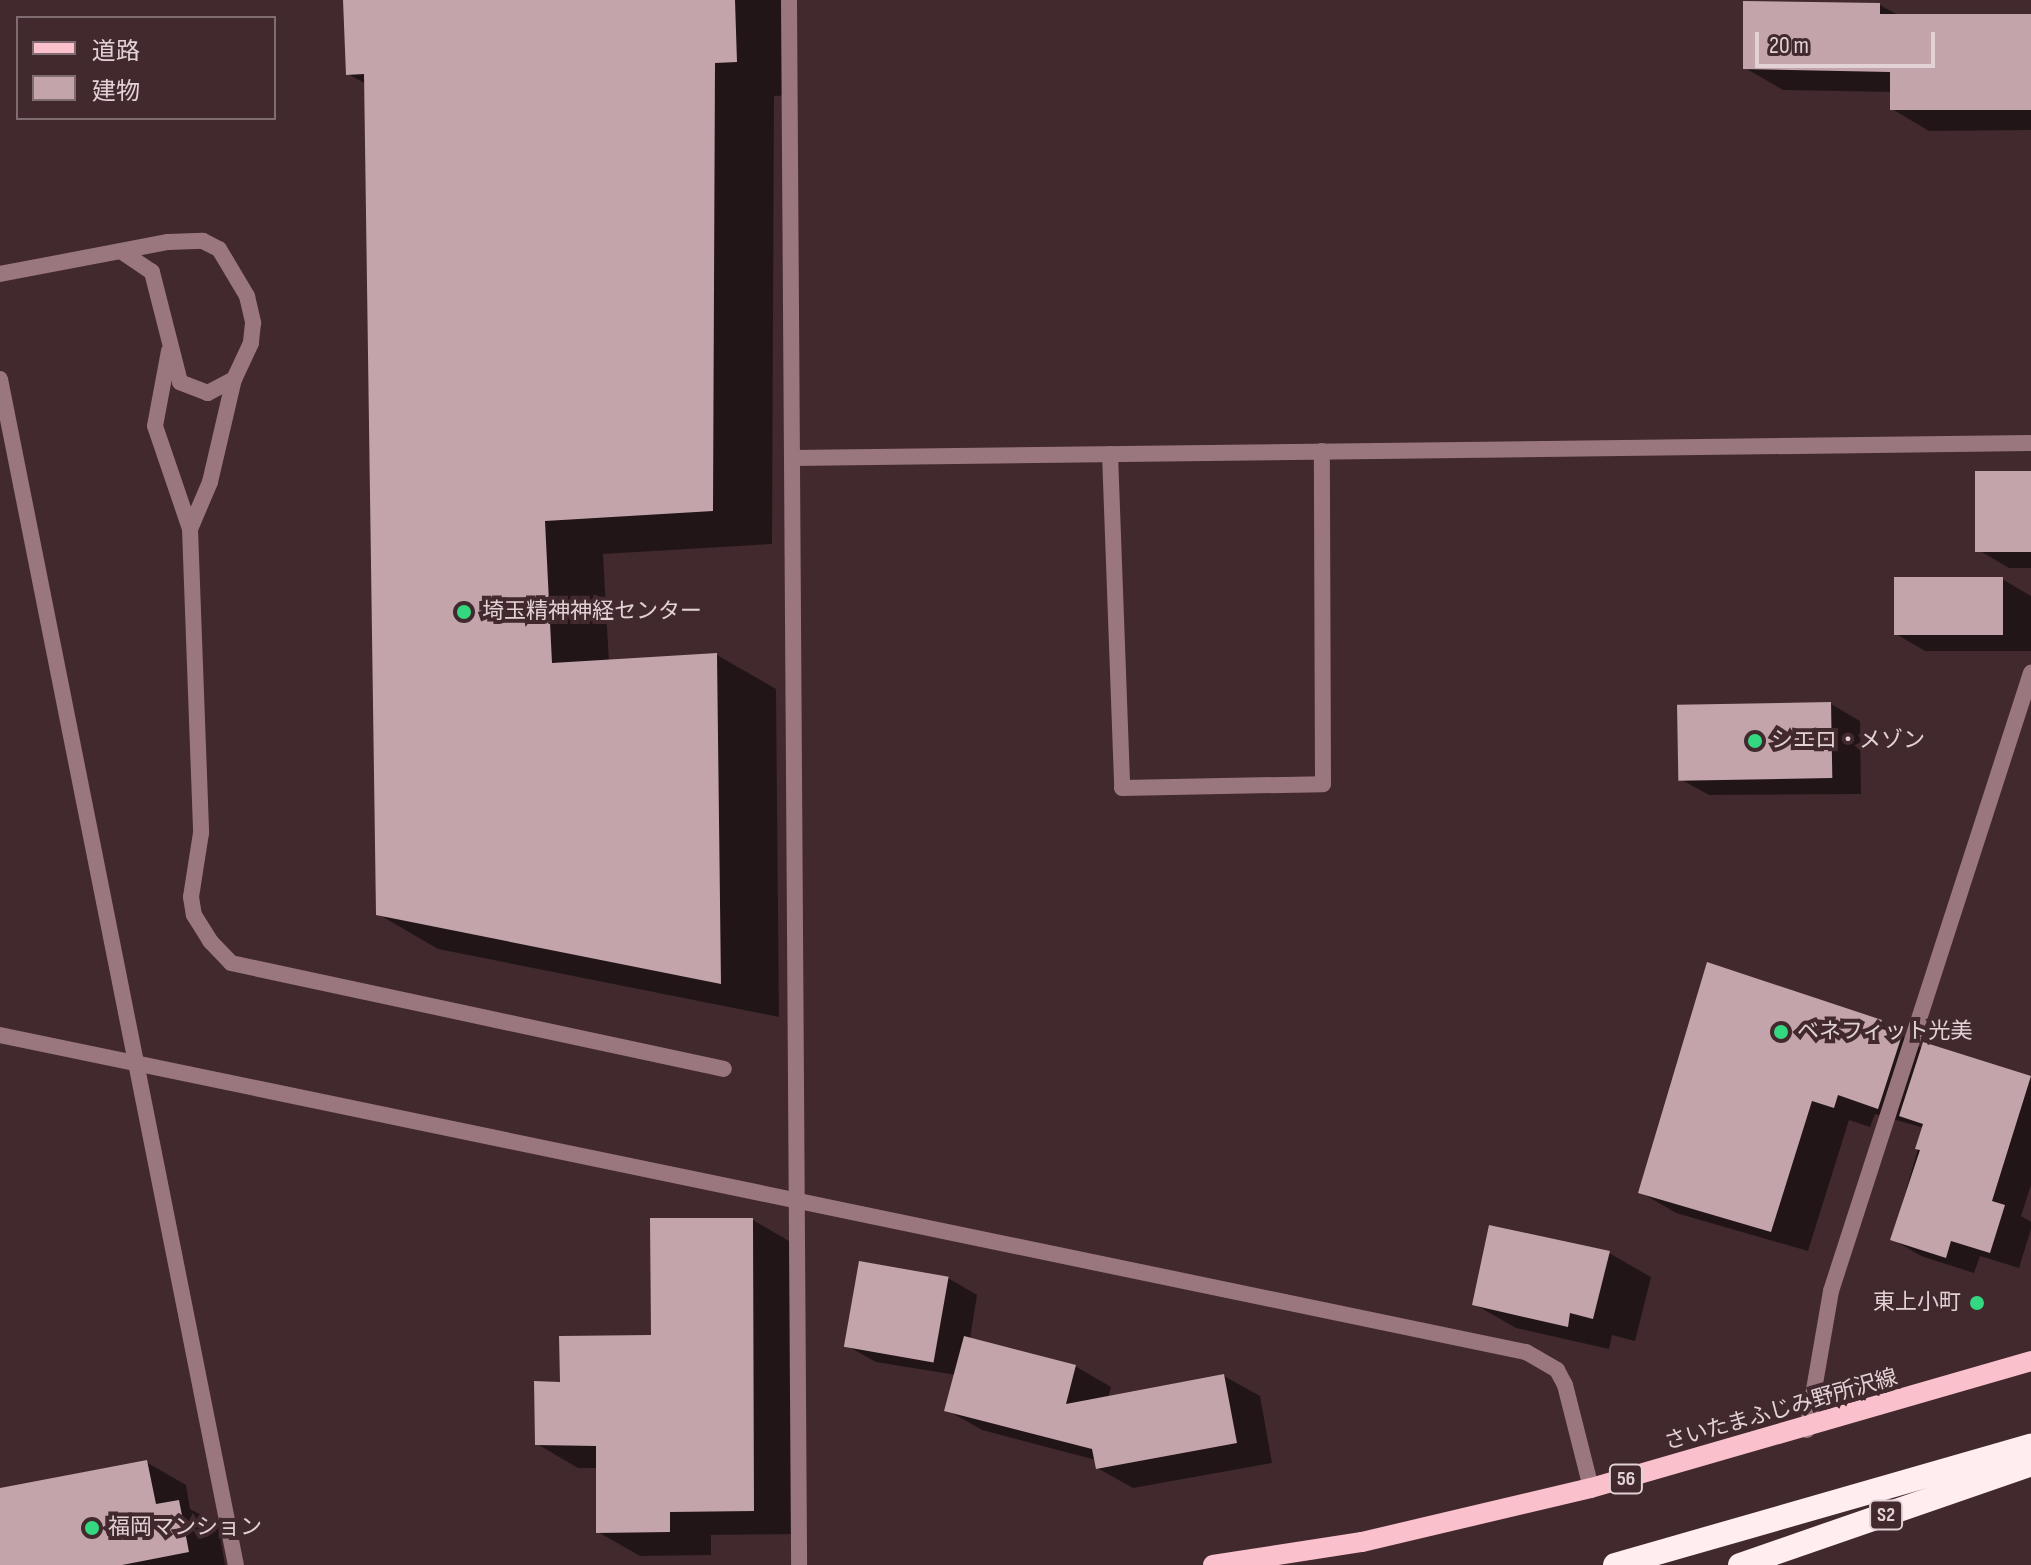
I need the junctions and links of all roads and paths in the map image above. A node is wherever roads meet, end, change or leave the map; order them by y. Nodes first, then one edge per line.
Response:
1 (789, 0) edge
2 (121, 251) junction
3 (0, 274) edge
4 (169, 351) junction
5 (0, 379) edge
6 (234, 379) junction
7 (2031, 443) edge
8 (1322, 451) junction
9 (1110, 454) junction
10 (792, 458) junction
11 (190, 529) junction
12 (2031, 673) edge
13 (0, 1035) edge
14 (138, 1066) junction
15 (724, 1069) dead end
16 (795, 1198) junction
17 (2031, 1361) edge
18 (1807, 1430) junction
19 (2031, 1446) edge
20 (2031, 1464) edge
21 (1591, 1488) junction
22 (236, 1565) edge
23 (799, 1565) edge
24 (1213, 1565) edge
25 (1615, 1565) edge
26 (1740, 1565) edge

1 - 10 street
2 - 3 street
2 - 4 street
2 - 6 street
4 - 6 street
4 - 11 street
5 - 14 street
6 - 11 street
7 - 8 street
8 - 9 street
8 - 9 street
9 - 10 street
10 - 16 street
11 - 15 street
12 - 18 street
13 - 14 street
14 - 16 street
14 - 22 street
16 - 21 street
16 - 23 street
17 - 18 main road, さいたまふじみ野所沢線 / 56
18 - 21 main road, さいたまふじみ野所沢線 / 56
19 - 25 highway
20 - 26 highway, S2
21 - 24 main road, さいたまふじみ野所沢線 / 56

